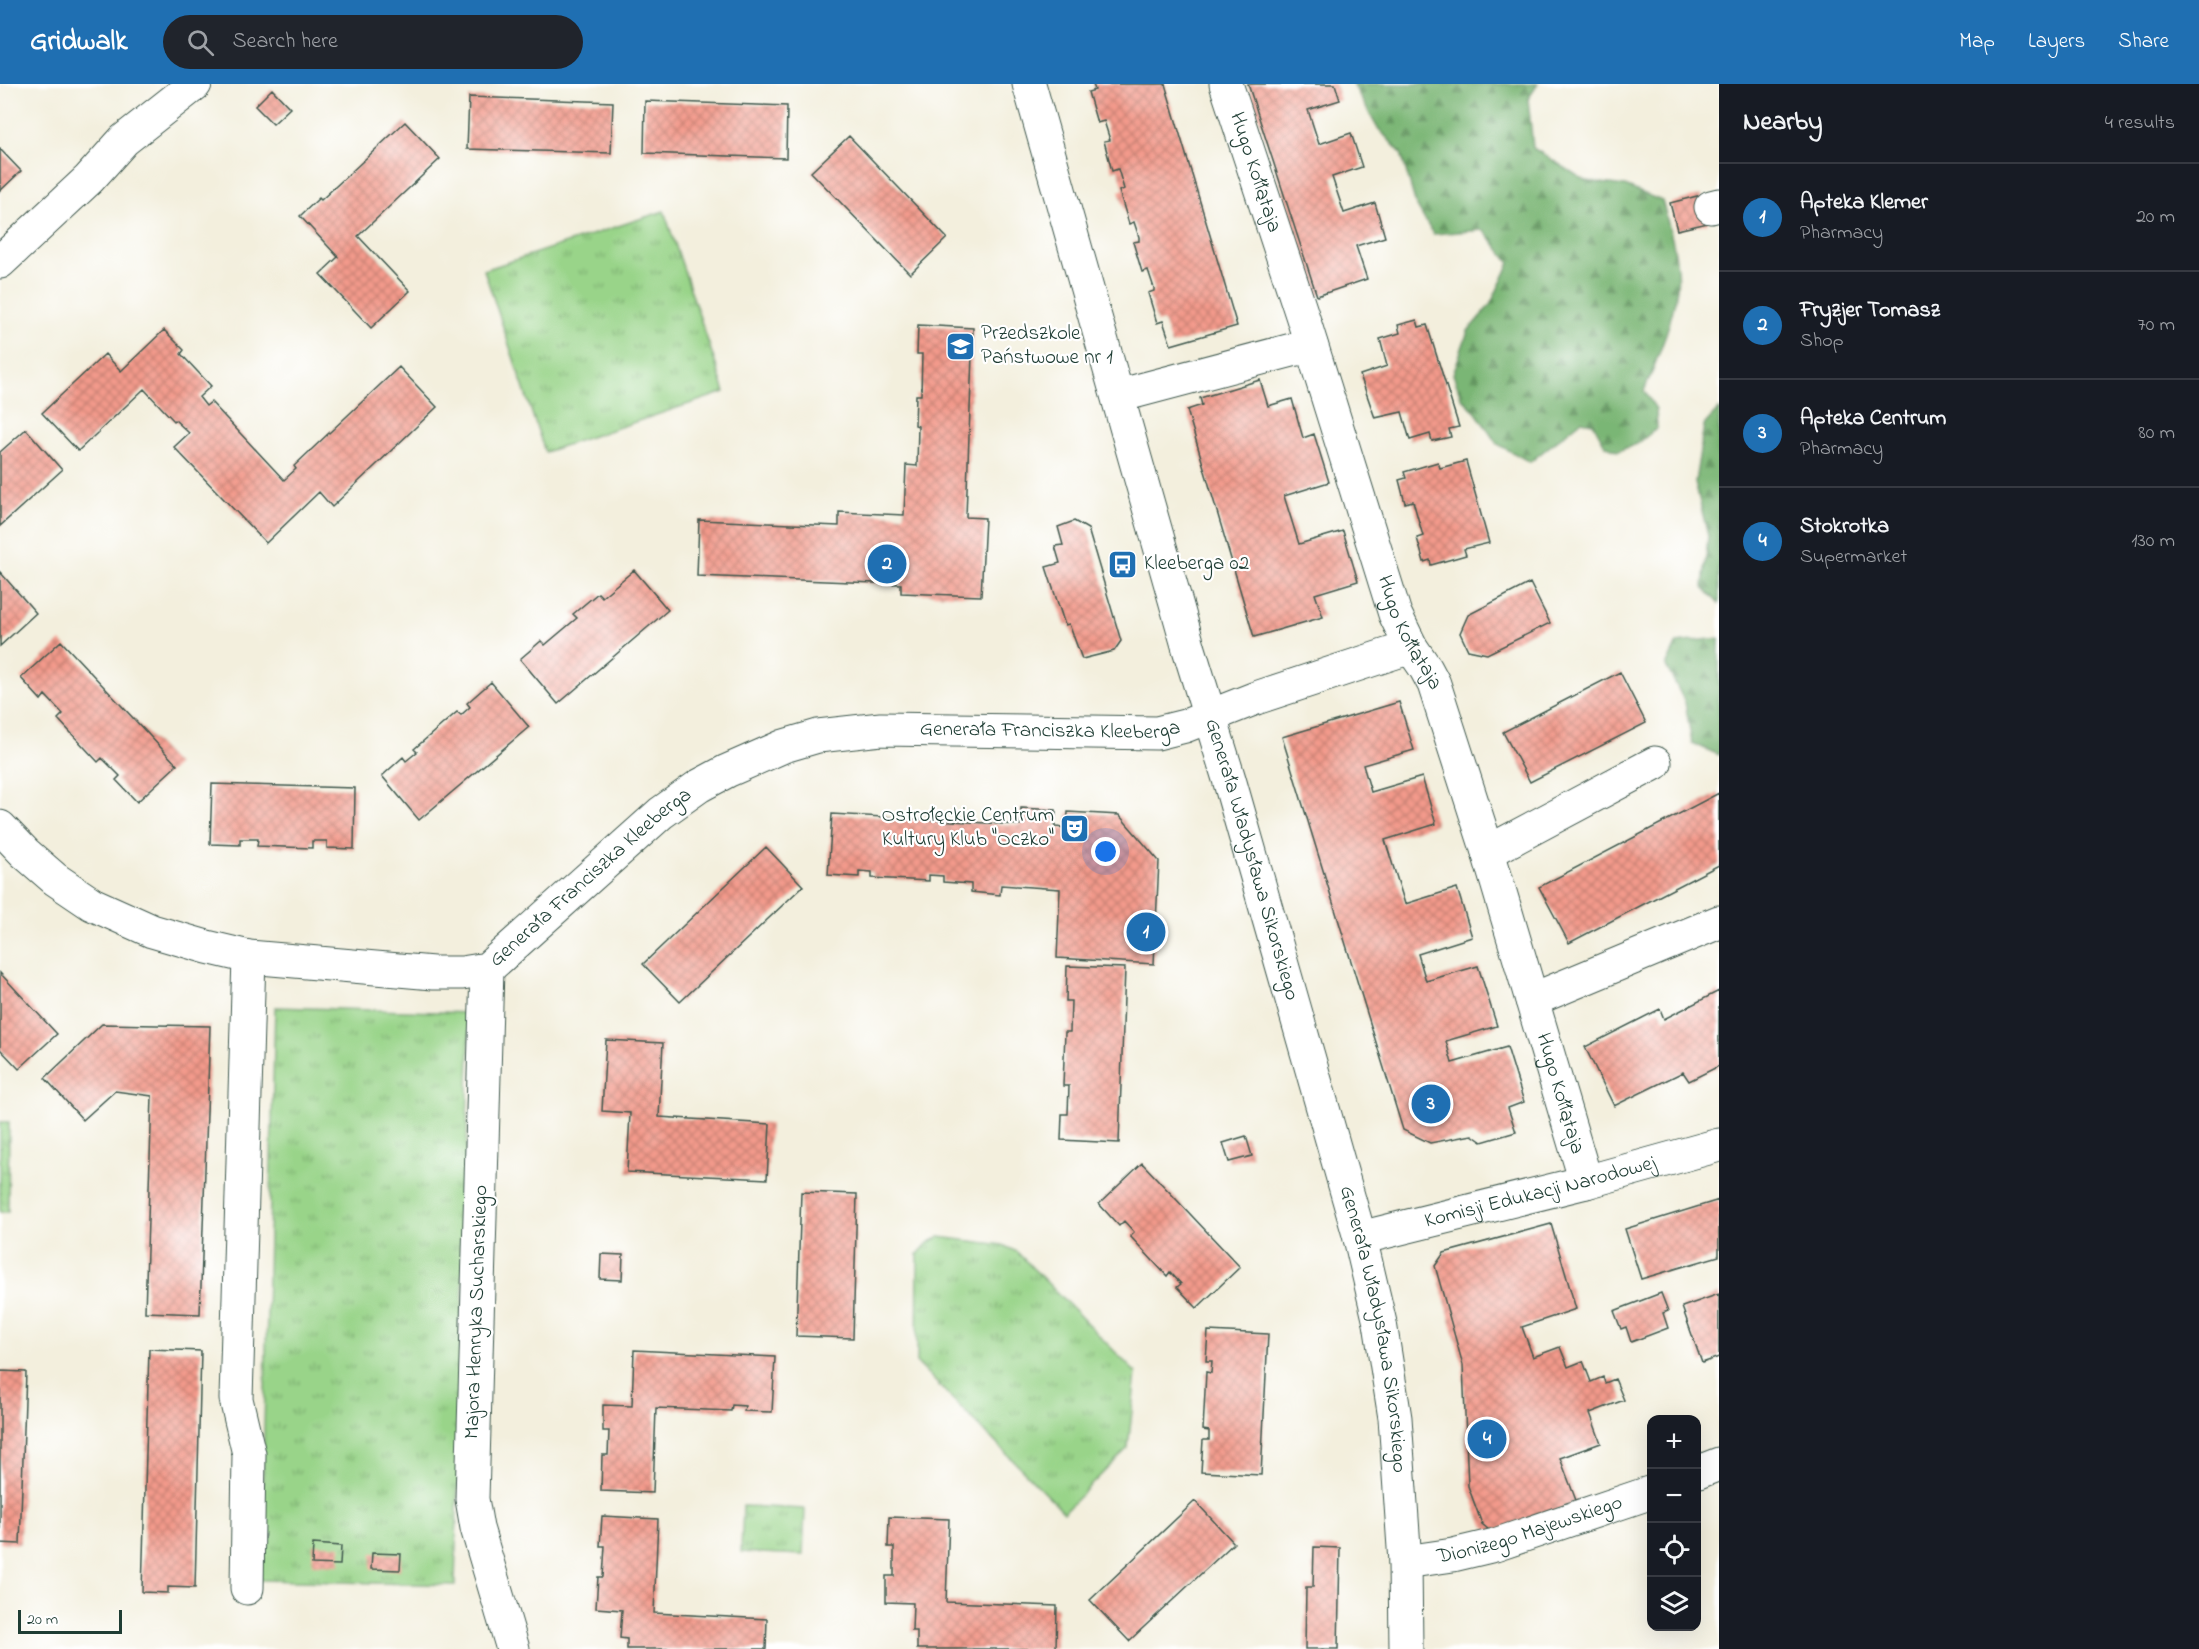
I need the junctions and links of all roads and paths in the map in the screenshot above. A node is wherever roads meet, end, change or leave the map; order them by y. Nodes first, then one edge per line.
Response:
1 (195, 84) edge
2 (1029, 84) edge
3 (1226, 84) edge
4 (0, 262) edge
5 (1311, 345) junction
6 (1118, 396) junction
7 (1410, 647) junction
8 (1210, 717) junction
9 (1655, 763) dead end
10 (0, 827) edge
11 (1488, 852) junction
12 (1719, 922) edge
13 (249, 957) junction
14 (487, 969) junction
15 (1532, 1000) junction
16 (1719, 1145) edge
17 (1586, 1182) junction
18 (1360, 1238) junction
19 (1719, 1464) edge
20 (1701, 1471) edge
21 (1647, 1494) edge
22 (1405, 1562) junction
23 (247, 1588) dead end
24 (513, 1649) edge
25 (1406, 1649) edge

1 - 4 street
2 - 6 street, Generała Władysława Sikorskiego
3 - 5 street, Hugo Kołłątaja
5 - 6 street
5 - 7 street, Hugo Kołłątaja
6 - 8 street, Generała Władysława Sikorskiego
7 - 8 street, Generała Franciszka Kleeberga
7 - 11 street, Hugo Kołłątaja
8 - 14 street, Generała Franciszka Kleeberga
8 - 18 street, Generała Władysława Sikorskiego
9 - 11 street
10 - 13 street, Generała Franciszka Kleeberga
11 - 15 street, Hugo Kołłątaja
12 - 15 street
13 - 14 street, Generała Franciszka Kleeberga
13 - 23 street
14 - 24 street, Majora Henryka Sucharskiego
15 - 17 street, Hugo Kołłątaja
16 - 17 street, Komisji Edukacji Narodowej
17 - 18 street, Komisji Edukacji Narodowej
18 - 22 street, Generała Władysława Sikorskiego
19 - 20 street
21 - 22 street, Dionizego Majewskiego
22 - 25 street, Generała Władysława Sikorskiego

